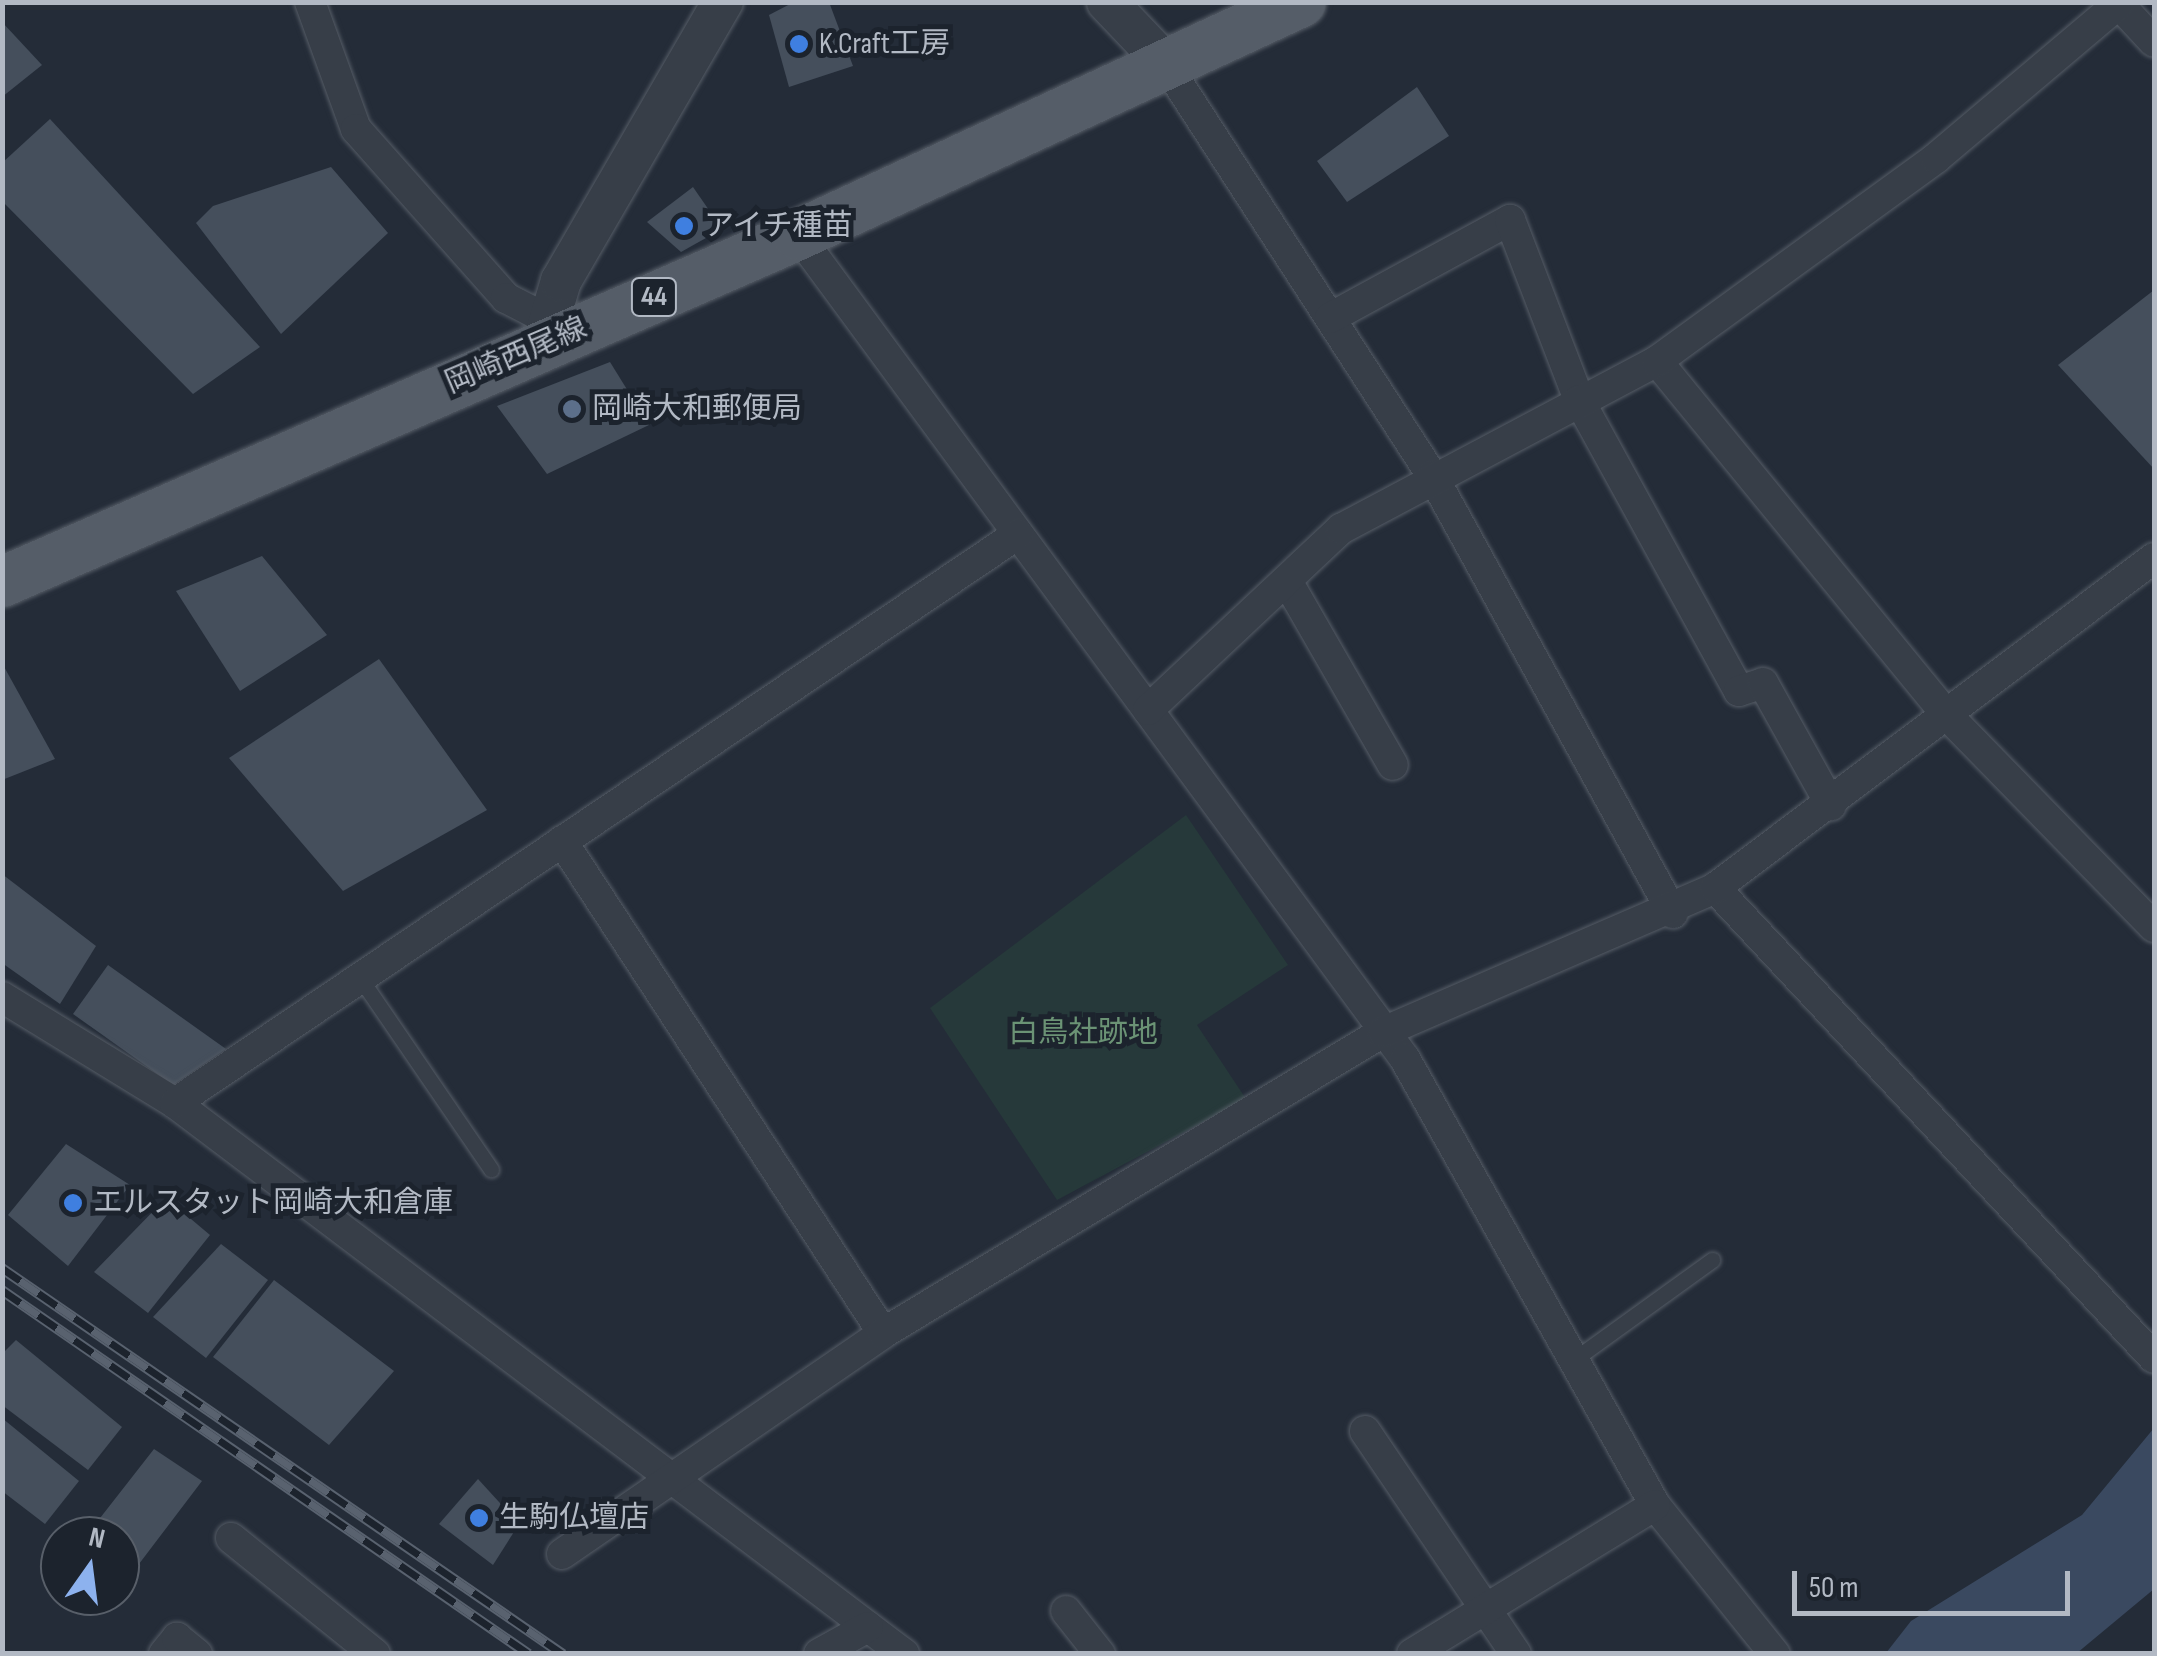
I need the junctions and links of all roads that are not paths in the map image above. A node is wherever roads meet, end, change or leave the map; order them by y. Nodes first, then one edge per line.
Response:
1 (310, 2) edge
2 (723, 2) edge
3 (1107, 2) edge
4 (1301, 2) edge
5 (2118, 3) edge
6 (2154, 42) edge
7 (1165, 62) junction
8 (798, 234) junction
9 (1330, 318) junction
10 (546, 333) junction
11 (1657, 360) junction
12 (1580, 400) junction
13 (1432, 475) junction
14 (1018, 534) junction
15 (2154, 558) edge
16 (1287, 580) junction
17 (2, 582) edge
18 (1148, 710) junction
19 (1948, 716) junction
20 (1394, 765) dead end
21 (1831, 805) junction
22 (562, 841) junction
23 (1715, 888) junction
24 (1673, 912) junction
25 (2154, 927) edge
26 (360, 978) junction
27 (2, 996) edge
28 (1382, 1032) junction
29 (174, 1103) junction
30 (491, 1170) dead end
31 (1712, 1260) dead end
32 (883, 1333) junction
33 (2154, 1358) edge
34 (1572, 1361) junction
35 (1365, 1431) dead end
36 (665, 1480) junction
37 (1655, 1505) junction
38 (231, 1538) dead end
39 (562, 1554) dead end
40 (1483, 1608) junction
41 (1066, 1611) dead end
42 (868, 1627) junction
43 (164, 1654) edge
44 (197, 1654) edge
45 (374, 1654) edge
46 (818, 1654) edge
47 (904, 1654) edge
48 (1100, 1654) edge
49 (1412, 1654) edge
50 (1516, 1654) edge
51 (1775, 1654) edge

1 - 10 street
2 - 10 street
3 - 7 street
4 - 7 main road, 岡崎西尾線 / 44
5 - 6 street
5 - 11 street
7 - 8 main road, 岡崎西尾線 / 44
7 - 9 street
8 - 10 main road, 岡崎西尾線 / 44
8 - 14 street
9 - 12 street
9 - 13 street
10 - 17 main road, 岡崎西尾線 / 44
11 - 12 street
11 - 19 street
12 - 13 street
12 - 21 street
13 - 16 street
13 - 24 street
14 - 18 street
14 - 22 street
15 - 19 street
16 - 18 street
16 - 20 street
18 - 28 street
19 - 21 street
19 - 25 street
21 - 23 street
22 - 26 street
22 - 32 street
23 - 24 street
23 - 33 street
24 - 28 street
26 - 29 street
26 - 30 lane
27 - 29 street
28 - 32 street
28 - 34 street
29 - 36 street
31 - 34 lane
32 - 36 street
34 - 37 street
35 - 40 street
36 - 39 street
36 - 42 street
37 - 40 street
37 - 51 street
38 - 45 street
40 - 49 street
40 - 50 street
41 - 48 street
42 - 46 street
42 - 47 street
43 - 44 street

